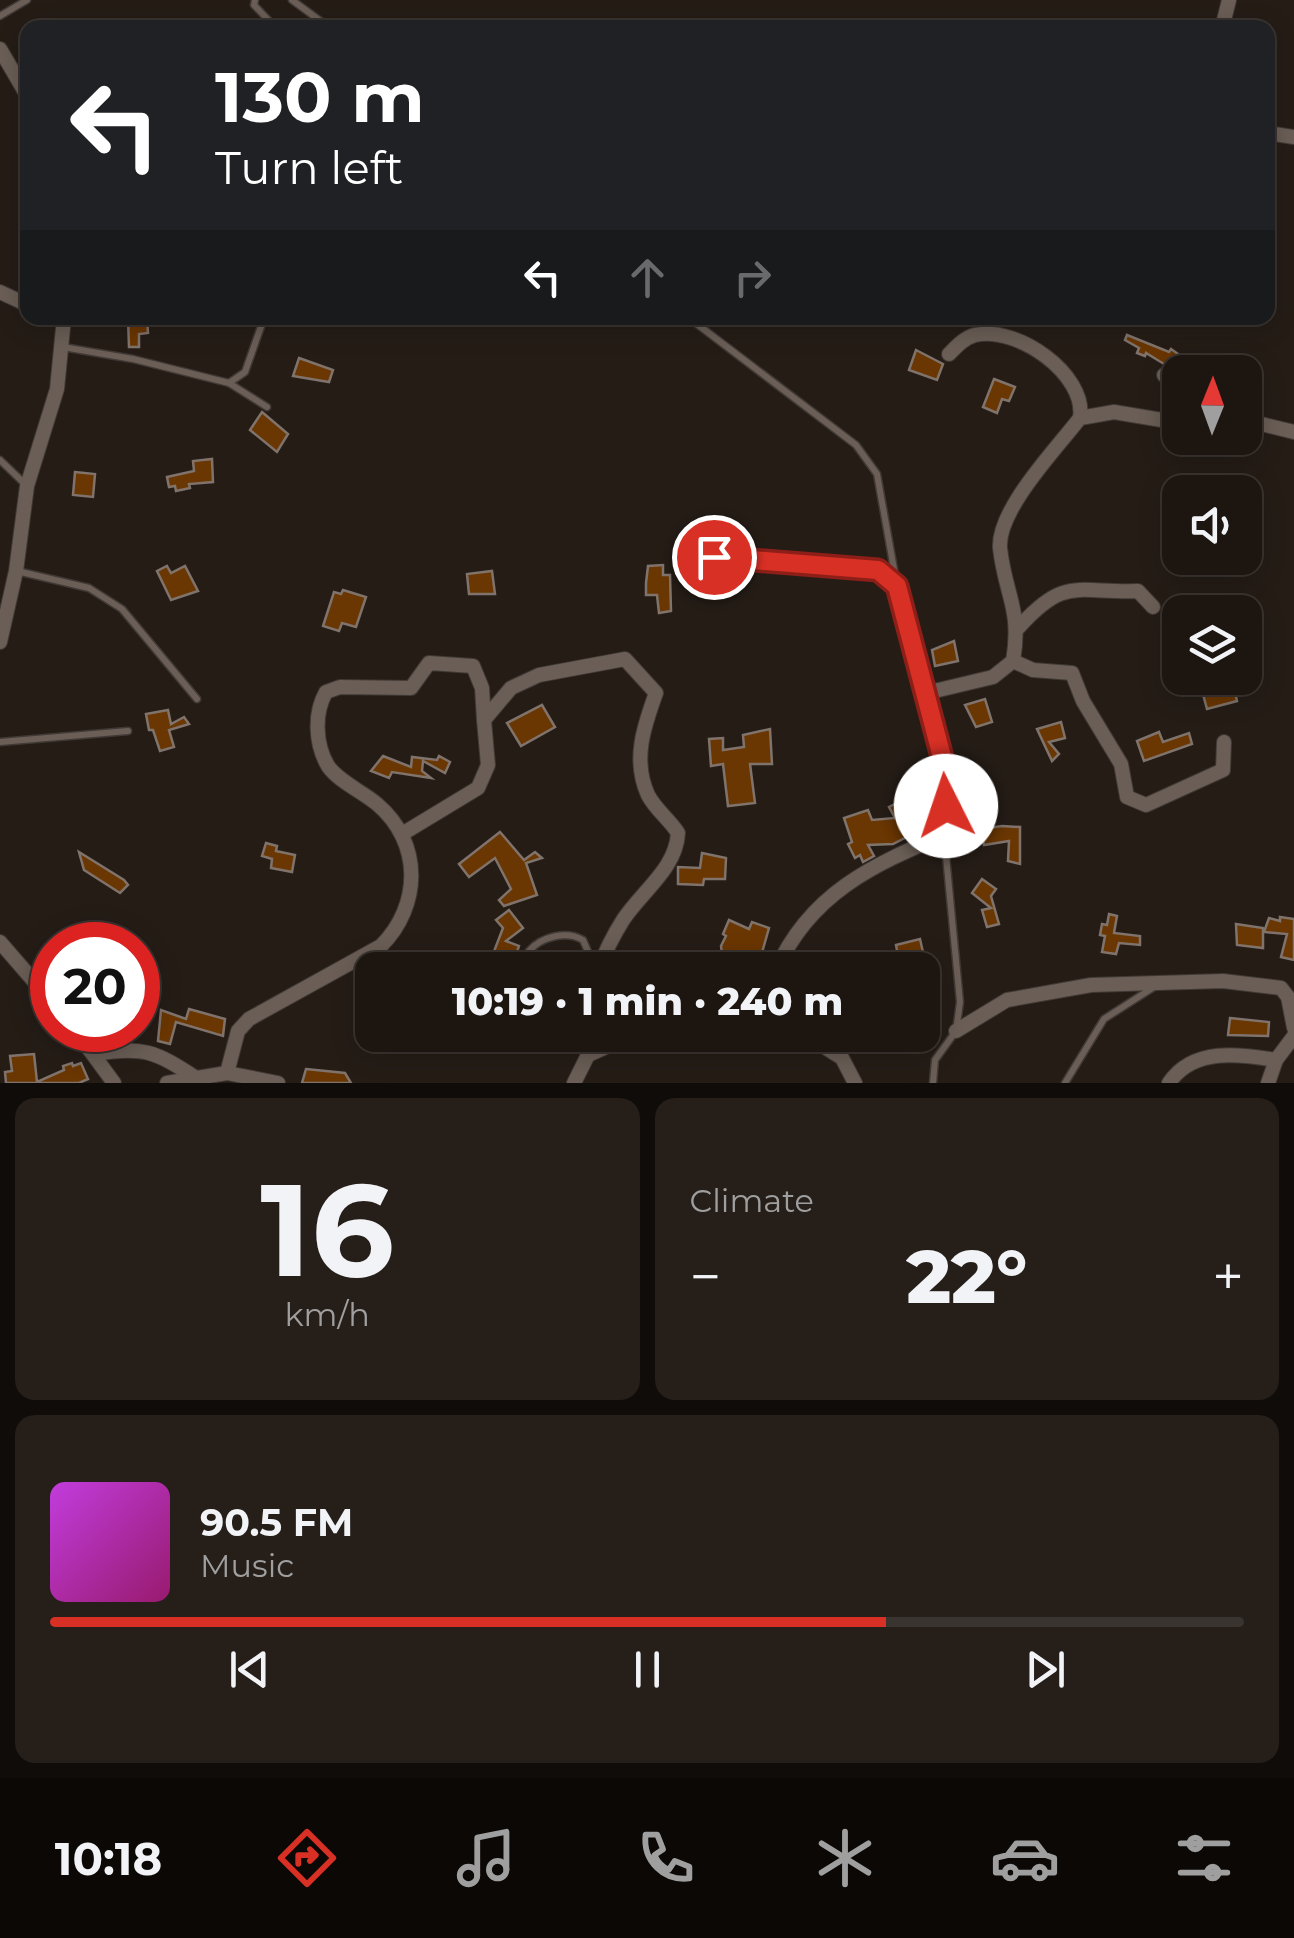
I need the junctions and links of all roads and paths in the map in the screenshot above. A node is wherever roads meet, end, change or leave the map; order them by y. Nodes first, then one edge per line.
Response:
1 (28, 0) edge
2 (255, 0) edge
3 (292, 0) edge
4 (0, 16) edge
5 (268, 20) edge
6 (319, 20) edge
7 (0, 49) edge
8 (20, 83) edge
9 (64, 325) edge
10 (262, 325) edge
11 (698, 325) edge
12 (62, 346) junction
13 (950, 354) dead end
14 (229, 383) junction
15 (267, 407) dead end
16 (1080, 418) junction
17 (1162, 420) edge
18 (1262, 424) edge
19 (1294, 432) edge
20 (0, 460) edge
21 (27, 486) junction
22 (714, 557) dead end
23 (16, 571) junction
24 (897, 586) junction
25 (1154, 606) dead end
26 (1019, 627) junction
27 (0, 642) edge
28 (1013, 661) junction
29 (926, 693) junction
30 (198, 700) dead end
31 (484, 720) junction
32 (128, 731) dead end
33 (0, 742) edge
34 (1224, 742) dead end
35 (402, 834) junction
36 (944, 835) junction
37 (3, 950) edge
38 (529, 952) edge
39 (589, 952) edge
40 (606, 952) edge
41 (785, 952) edge
42 (30, 979) edge
43 (1156, 986) junction
44 (1292, 1009) edge
45 (1294, 1028) edge
46 (956, 1031) junction
47 (1294, 1036) edge
48 (588, 1052) edge
49 (595, 1052) edge
50 (833, 1052) edge
51 (95, 1054) joint
52 (588, 1055) junction
53 (1276, 1060) junction
54 (227, 1073) junction
55 (196, 1078) junction
56 (114, 1083) edge
57 (166, 1083) edge
58 (278, 1083) edge
59 (574, 1083) edge
60 (855, 1083) edge
61 (933, 1083) edge
62 (1065, 1083) edge
63 (1169, 1083) edge
64 (1268, 1083) edge

1 - 4 lane
2 - 5 lane
3 - 6 lane
7 - 8 street
9 - 12 street
10 - 14 lane
11 - 24 lane
12 - 14 lane
12 - 21 street
13 - 16 street
14 - 15 lane
16 - 17 street
16 - 26 street
18 - 19 street
20 - 21 lane
21 - 23 street
22 - 24 street
23 - 27 street
23 - 30 lane
24 - 29 lane
25 - 26 street
26 - 28 street
28 - 29 street
28 - 34 street
29 - 36 lane
31 - 35 street
31 - 35 street
31 - 40 street
32 - 33 lane
35 - 54 street
36 - 41 street
36 - 46 lane
37 - 42 street
38 - 39 lane
43 - 44 street
43 - 46 street
43 - 62 lane
44 - 45 street
46 - 61 lane
47 - 53 street
48 - 52 street
49 - 52 street
50 - 60 street
51 - 55 street
51 - 56 street
52 - 59 street
53 - 63 street
53 - 64 street
54 - 55 street
54 - 58 street
55 - 57 street

